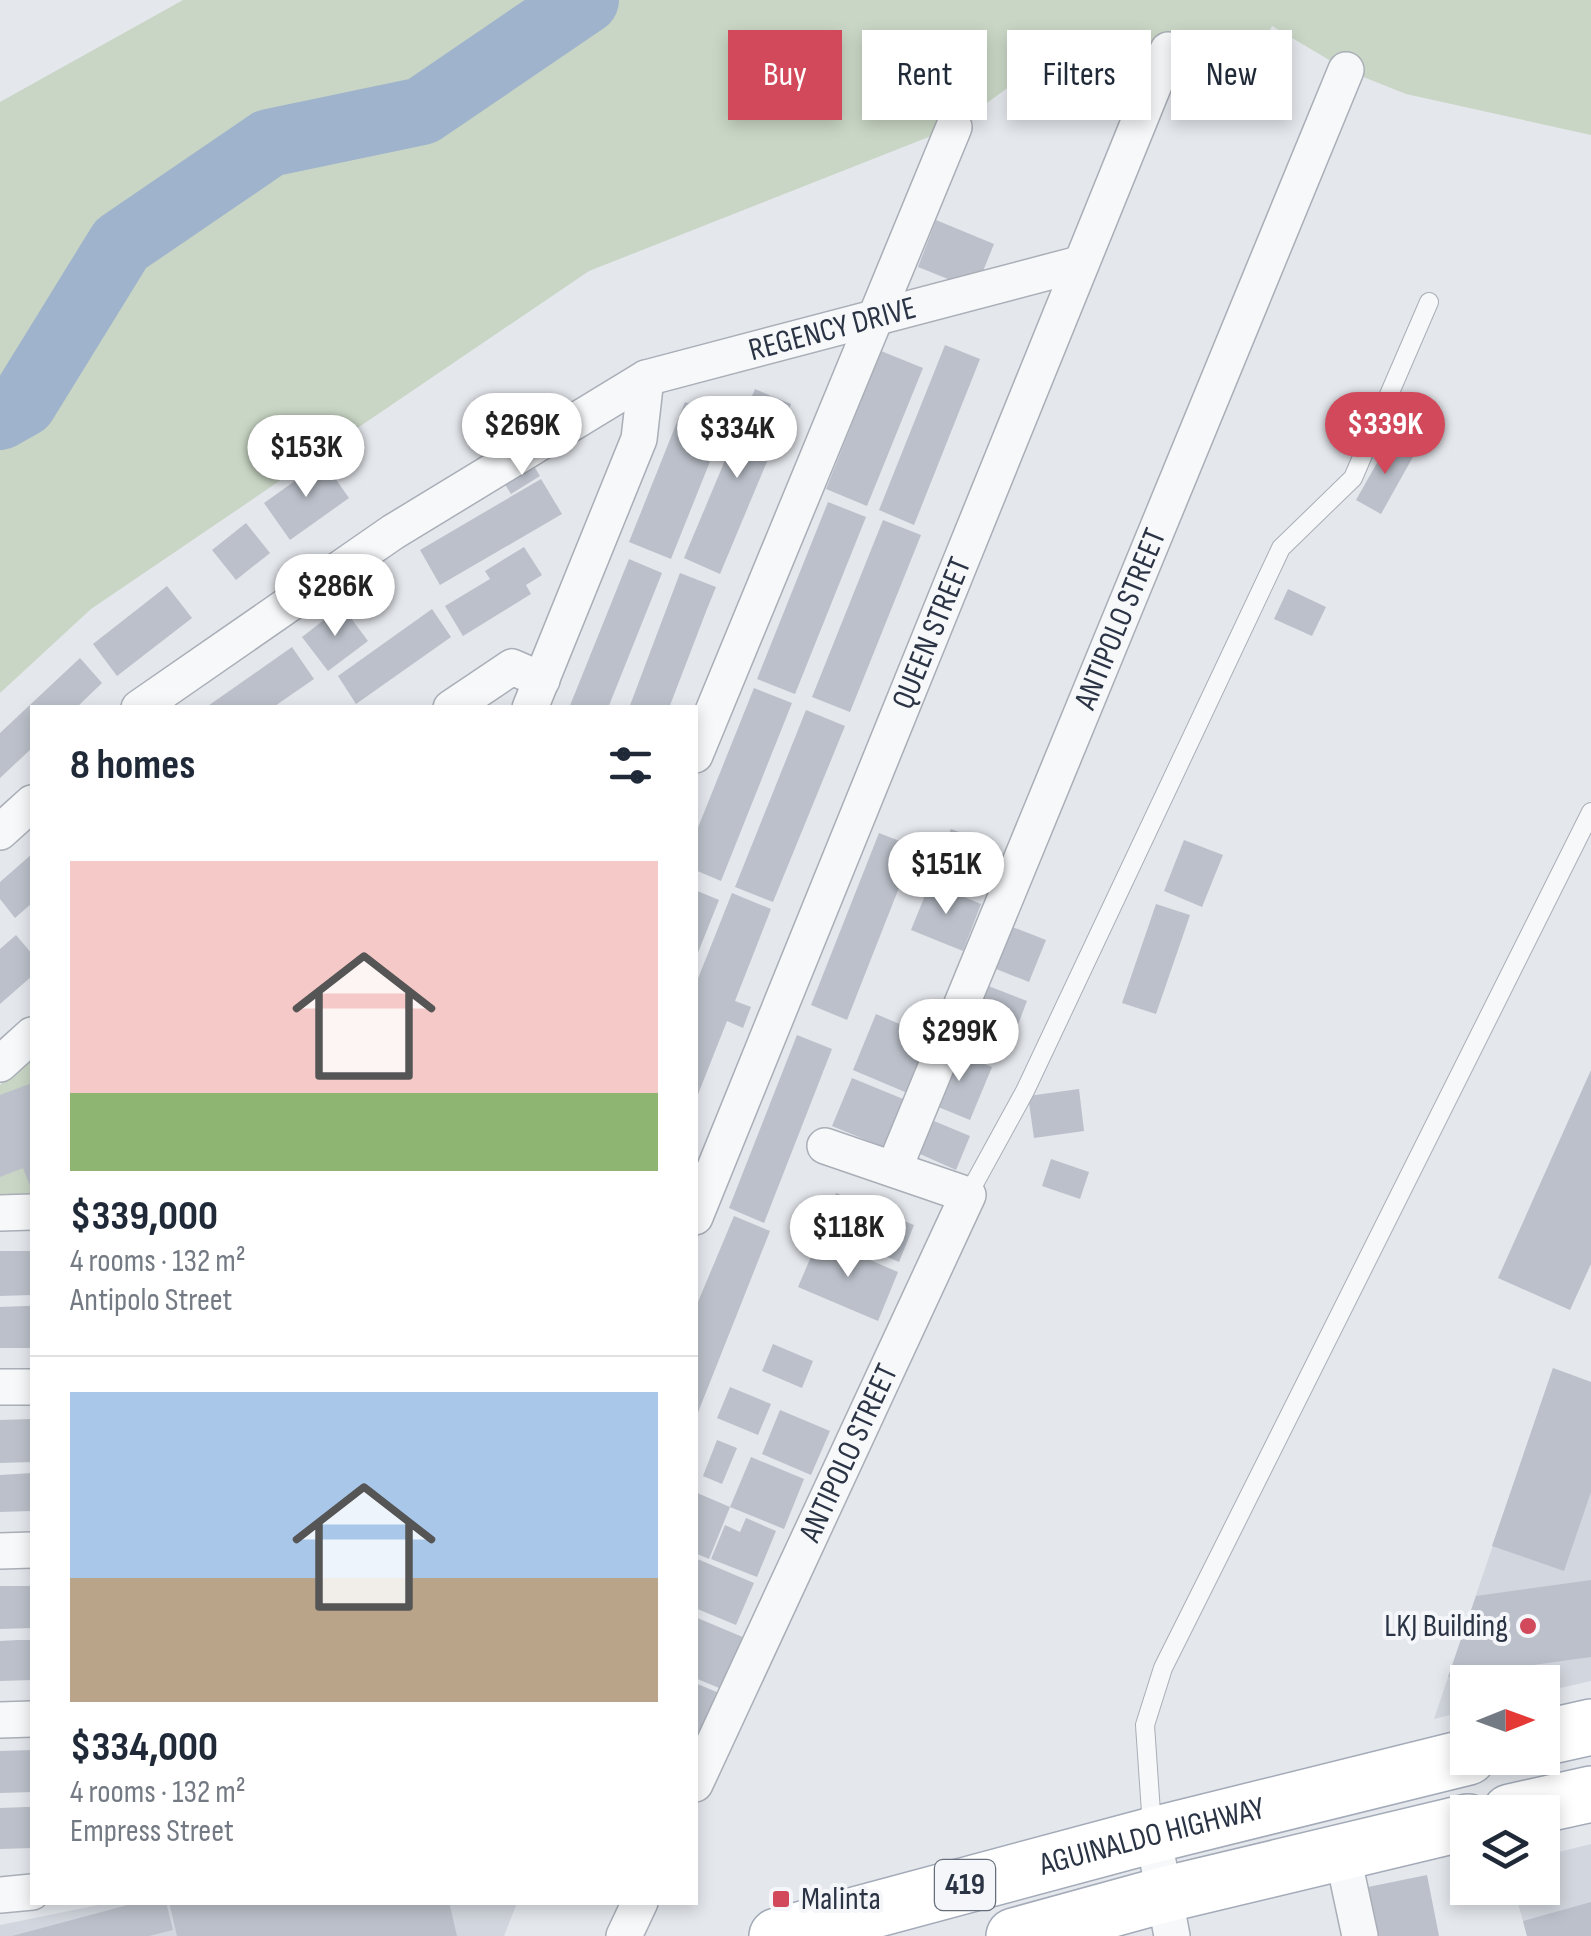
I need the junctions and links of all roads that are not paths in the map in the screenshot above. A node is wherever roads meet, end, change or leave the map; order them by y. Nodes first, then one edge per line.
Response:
1 (1168, 50) dead end
2 (1346, 70) dead end
3 (954, 128) dead end
4 (1079, 264) junction
5 (1429, 302) dead end
6 (874, 317) junction
7 (646, 378) junction
8 (536, 694) edge
9 (144, 705) edge
10 (456, 705) edge
11 (698, 748) edge
12 (30, 805) edge
13 (1591, 812) edge
14 (0, 832) edge
15 (30, 1037) edge
16 (0, 1064) edge
17 (825, 1146) dead end
18 (894, 1169) junction
19 (968, 1195) junction
20 (698, 1203) edge
21 (30, 1212) edge
22 (0, 1213) edge
23 (0, 1387) edge
24 (30, 1387) edge
25 (30, 1550) edge
26 (0, 1551) edge
27 (30, 1719) edge
28 (0, 1720) edge
29 (1591, 1726) edge
30 (1560, 1734) edge
31 (1450, 1761) edge
32 (698, 1778) edge
33 (1591, 1794) edge
34 (1560, 1801) edge
35 (1450, 1826) edge
36 (1152, 1835) junction
37 (1342, 1852) junction
38 (30, 1892) edge
39 (0, 1894) edge
40 (639, 1905) edge
41 (1167, 1916) edge
42 (624, 1936) edge
43 (777, 1936) edge
44 (1014, 1936) edge
45 (1360, 1936) edge

1 - 4 street, QUEEN STREET
2 - 18 street, ANTIPOLO STREET
3 - 6 street
4 - 6 street, REGENCY DRIVE
4 - 20 street, QUEEN STREET
5 - 19 lane
6 - 7 street, REGENCY DRIVE
6 - 11 street
7 - 8 street
7 - 9 street, REGENCY DRIVE
8 - 10 street
12 - 14 street
13 - 36 lane
15 - 16 street
17 - 18 street
18 - 19 street
19 - 32 street, ANTIPOLO STREET
21 - 22 street
23 - 24 street
25 - 26 street
27 - 28 street
29 - 30 main road
31 - 36 main road, AGUINALDO HIGHWAY / 419
33 - 34 main road
35 - 37 main road, AGUINALDO HIGHWAY / 419
36 - 41 street
36 - 43 main road, AGUINALDO HIGHWAY / 419
37 - 41 main road, AGUINALDO HIGHWAY / 419
37 - 45 street
38 - 39 street
40 - 42 street
41 - 44 main road, AGUINALDO HIGHWAY / 419

